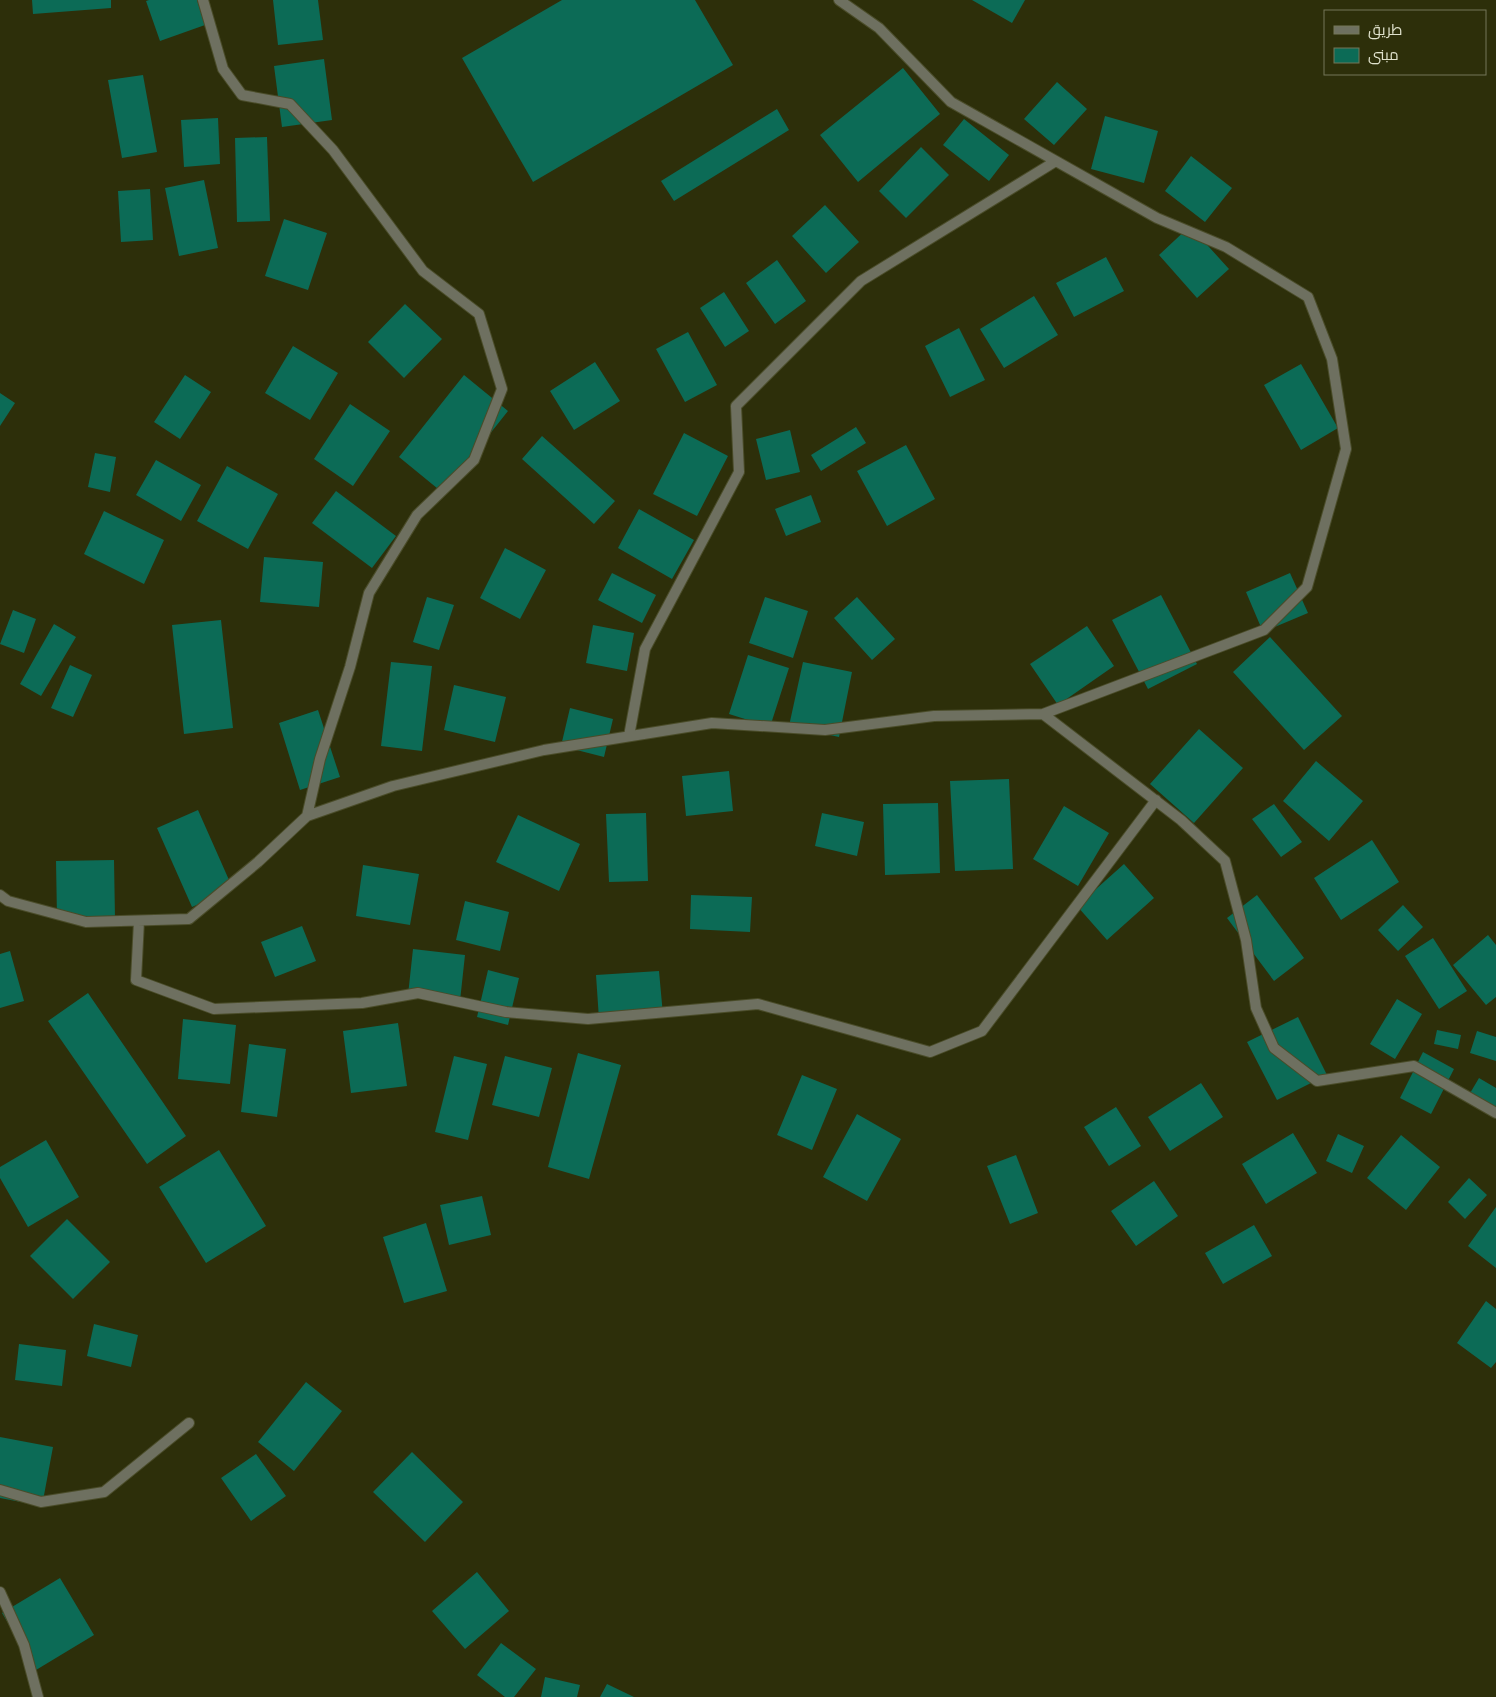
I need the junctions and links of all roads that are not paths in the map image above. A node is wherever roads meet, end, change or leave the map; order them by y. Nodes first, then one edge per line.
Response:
1 (203, 0) edge
2 (840, 0) edge
3 (1056, 162) junction
4 (1043, 714) junction
5 (629, 736) junction
6 (1156, 800) junction
7 (307, 816) junction
8 (0, 896) edge
9 (139, 920) junction
10 (1496, 1114) edge
11 (189, 1423) dead end
12 (0, 1490) edge
13 (0, 1592) edge
14 (38, 1697) edge

1 - 7 street
2 - 3 street
3 - 4 street
3 - 5 street
4 - 5 street
4 - 6 street
5 - 7 street
6 - 9 street
6 - 10 street
7 - 9 street
8 - 9 street
11 - 12 street
13 - 14 street

